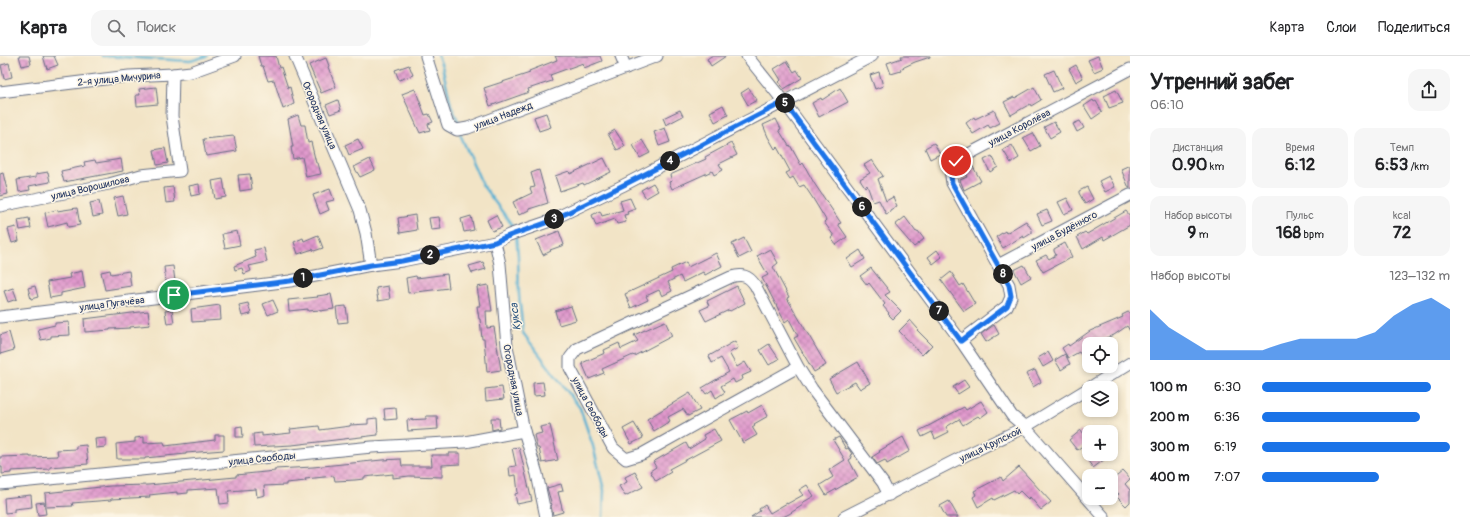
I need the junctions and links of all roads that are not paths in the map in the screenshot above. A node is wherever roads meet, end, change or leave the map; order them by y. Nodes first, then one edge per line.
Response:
1 (235, 56) edge
2 (295, 56) edge
3 (426, 56) edge
4 (621, 56) edge
5 (657, 56) edge
6 (747, 56) edge
7 (872, 56) edge
8 (626, 68) junction
9 (1130, 69) edge
10 (173, 74) junction
11 (0, 92) edge
12 (784, 102) junction
13 (1130, 195) edge
14 (0, 206) edge
15 (495, 242) junction
16 (371, 265) junction
17 (998, 265) junction
18 (0, 317) edge
19 (961, 341) junction
20 (1130, 363) edge
21 (798, 367) junction
22 (1025, 427) junction
23 (524, 431) junction
24 (0, 484) edge
25 (890, 495) junction
26 (546, 517) edge
27 (844, 517) edge
28 (1104, 517) edge

1 - 10 street, 2-я улица Мичурина
2 - 16 street, Огородная улица
3 - 8 street, улица Надежд
4 - 8 street
5 - 8 street, улица Надежд
6 - 12 street
7 - 12 street, улица Пугачёва
9 - 17 street, улица Королёва
10 - 11 street, 2-я улица Мичурина
10 - 14 street, улица Ворошилова
12 - 15 street, улица Пугачёва
12 - 19 street
13 - 17 street, улица Будённого
15 - 16 street, улица Пугачёва
15 - 23 street, Огородная улица
16 - 18 street, улица Пугачёва
17 - 19 street, улица Королёва
19 - 22 street
20 - 22 street, улица Крупской
21 - 21 street, улица Свободы
21 - 25 street, улица Свободы
22 - 25 street, улица Крупской
22 - 28 street
23 - 24 street, улица Свободы
23 - 26 street, Огородная улица
25 - 27 street, улица Крупской

